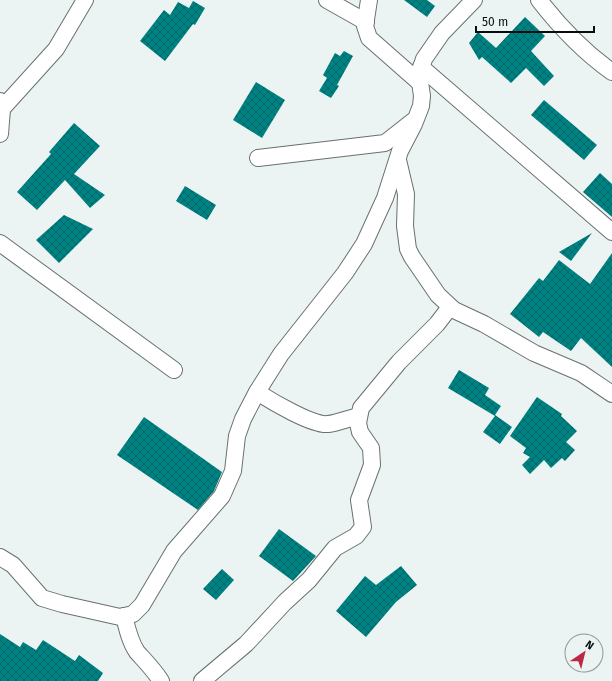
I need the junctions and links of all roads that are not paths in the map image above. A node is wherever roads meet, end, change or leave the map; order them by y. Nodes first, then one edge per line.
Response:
1 (85, 0) edge
2 (327, 0) edge
3 (369, 0) edge
4 (474, 0) edge
5 (539, 0) edge
6 (366, 22) junction
7 (612, 72) edge
8 (420, 75) junction
9 (1, 106) edge
10 (416, 119) junction
11 (0, 134) edge
12 (258, 158) dead end
13 (398, 160) junction
14 (612, 232) edge
15 (0, 243) edge
16 (450, 307) junction
17 (174, 370) dead end
18 (258, 392) junction
19 (612, 394) edge
20 (359, 416) junction
21 (0, 557) edge
22 (124, 616) junction
23 (161, 681) edge
24 (202, 681) edge

1 - 9 street
2 - 6 street
3 - 6 street
4 - 8 street
5 - 7 street
6 - 8 street
8 - 10 street
8 - 14 street
9 - 11 street
10 - 12 street
10 - 13 street
13 - 16 street
13 - 18 street
15 - 17 street
16 - 19 street
16 - 20 street
18 - 20 street
18 - 22 street
20 - 24 street
21 - 22 street
22 - 23 street

